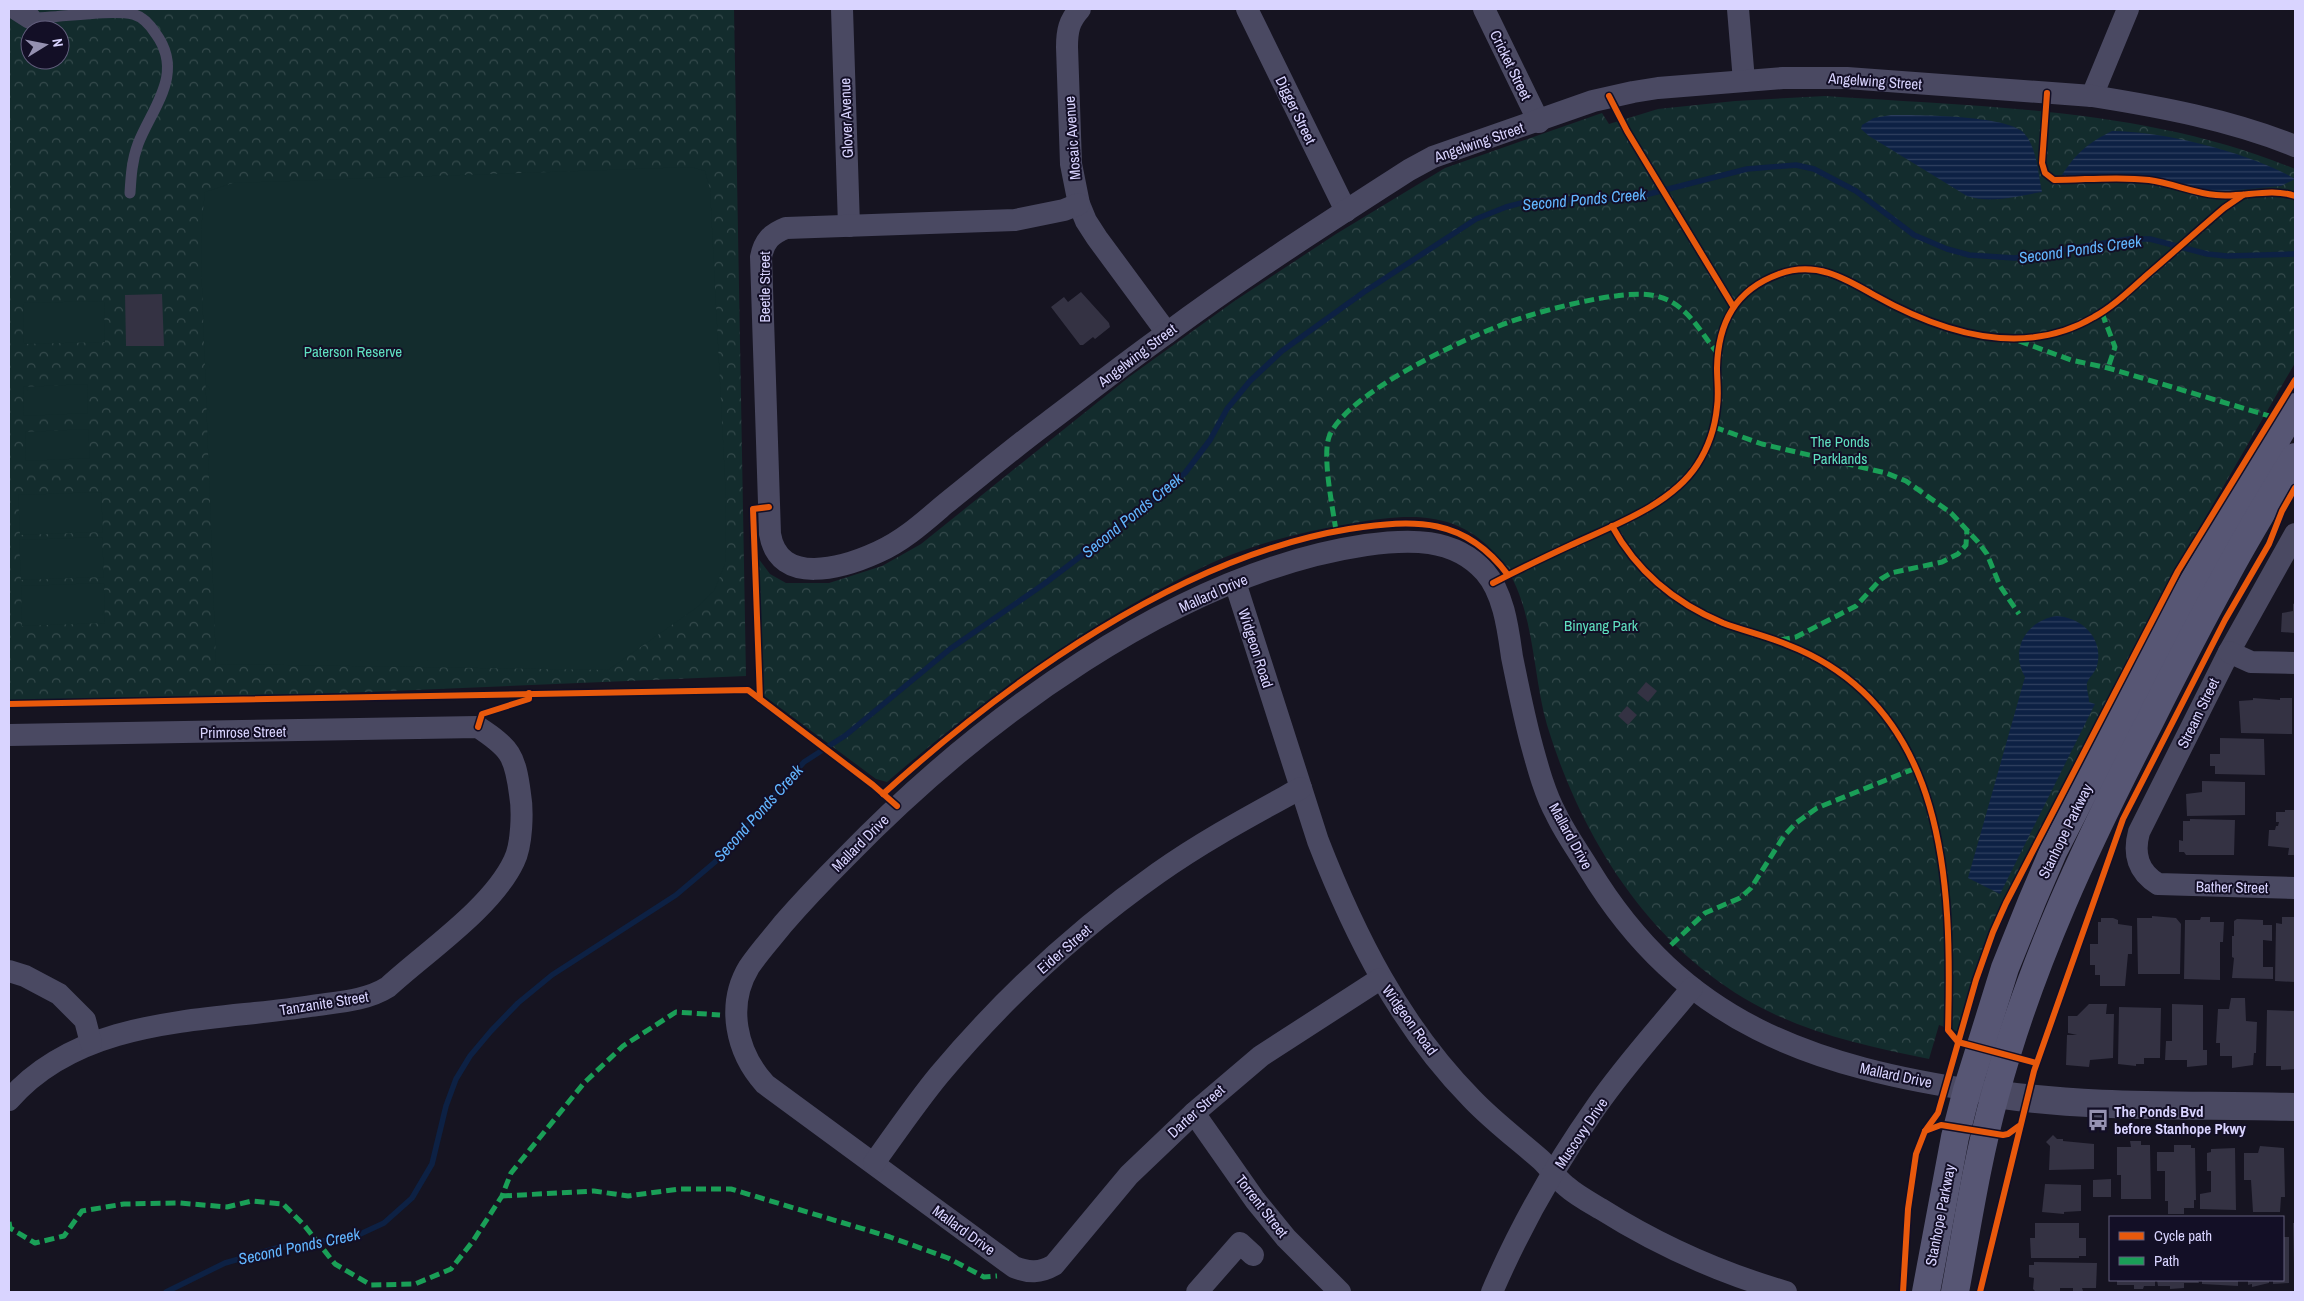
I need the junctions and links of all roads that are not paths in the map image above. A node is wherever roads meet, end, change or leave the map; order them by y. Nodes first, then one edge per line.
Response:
1 (842, 9) edge
2 (1080, 9) edge
3 (1247, 9) edge
4 (1484, 9) edge
5 (1738, 9) edge
6 (2128, 9) edge
7 (23, 14) edge
8 (1744, 81) junction
9 (2092, 96) junction
10 (1539, 122) junction
11 (2295, 146) edge
12 (130, 193) dead end
13 (1079, 204) junction
14 (1346, 211) junction
15 (849, 226) junction
16 (1167, 332) junction
17 (2295, 407) edge
18 (2295, 457) edge
19 (2295, 534) edge
20 (781, 560) joint
21 (1234, 582) junction
22 (2229, 652) junction
23 (2295, 663) edge
24 (478, 727) joint
25 (9, 735) edge
26 (1300, 788) junction
27 (2168, 886) joint
28 (2295, 888) edge
29 (9, 971) edge
30 (1380, 979) junction
31 (1692, 988) junction
32 (91, 1043) junction
33 (1967, 1090) junction
34 (1995, 1094) junction
35 (9, 1100) edge
36 (2295, 1106) edge
37 (1194, 1113) junction
38 (874, 1164) junction
39 (1553, 1174) junction
40 (1253, 1255) dead end
41 (1038, 1272) joint
42 (1197, 1292) edge
43 (1340, 1292) edge
44 (1492, 1292) edge
45 (1786, 1292) edge
46 (1926, 1292) edge
47 (1955, 1292) edge

1 - 15 street, Glover Avenue
2 - 13 street, Mosaic Avenue
3 - 14 street, Digger Street
4 - 10 street, Cricket Street
5 - 8 street
6 - 9 street
7 - 12 lane
8 - 9 street, Angelwing Street
8 - 10 street, Angelwing Street
9 - 11 street, Angelwing Street
10 - 14 street, Angelwing Street
13 - 15 street, Beetle Street
13 - 16 street, Mosaic Avenue
14 - 16 street, Angelwing Street
15 - 20 street, Beetle Street
16 - 20 street, Angelwing Street
17 - 33 main road, Stanhope Parkway
18 - 34 main road, Stanhope Parkway
19 - 22 street, Stream Street
21 - 26 street, Widgeon Road
21 - 31 street, Mallard Drive
21 - 38 street, Mallard Drive
22 - 23 street
22 - 27 street, Stream Street
24 - 25 street, Primrose Street
24 - 32 street, Tanzanite Street
26 - 30 street, Widgeon Road
26 - 38 street, Eider Street
27 - 28 street, Bather Street
29 - 32 street
30 - 37 street, Darter Street
30 - 39 street, Widgeon Road
31 - 33 street, Mallard Drive
31 - 39 street, Muscovy Drive
32 - 35 street, Tanzanite Street
33 - 34 street, Mallard Drive
33 - 46 main road, Stanhope Parkway
34 - 36 street
34 - 47 main road, Stanhope Parkway
37 - 41 street, Darter Street
37 - 43 street, Torrent Street
38 - 41 street, Mallard Drive
39 - 44 street, Muscovy Drive
39 - 45 street, Widgeon Road
40 - 42 street

